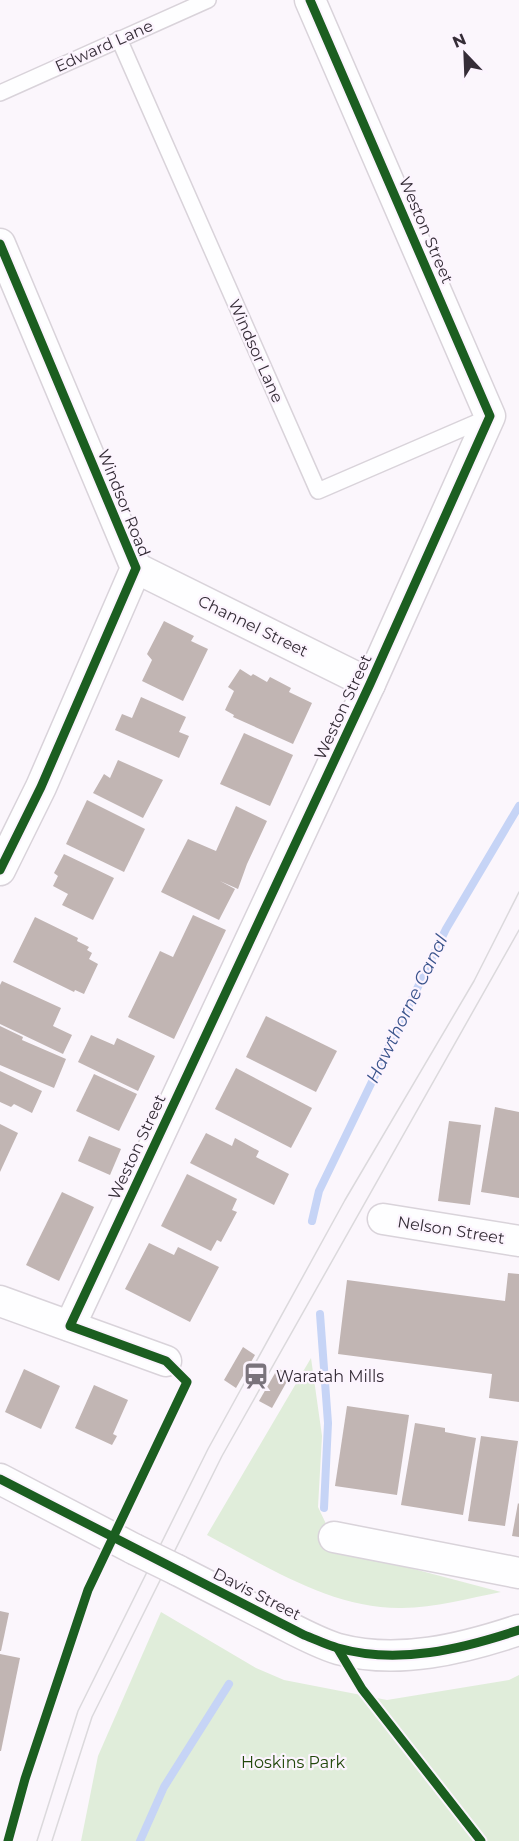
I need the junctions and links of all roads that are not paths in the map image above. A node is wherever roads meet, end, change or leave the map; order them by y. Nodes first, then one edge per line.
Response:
1 (208, 0) edge
2 (310, 0) edge
3 (119, 39) junction
4 (0, 93) edge
5 (0, 244) edge
6 (490, 416) junction
7 (136, 568) junction
8 (370, 684) junction
9 (1, 865) edge
10 (383, 1219) dead end
11 (519, 1241) edge
12 (0, 1301) edge
13 (70, 1326) junction
14 (166, 1361) dead end
15 (0, 1479) edge
16 (334, 1537) dead end
17 (519, 1573) edge
18 (519, 1630) edge

1 - 3 lane, Edward Lane
2 - 6 street, Weston Street
3 - 4 lane, Edward Lane
3 - 6 lane, Windsor Lane
5 - 7 street, Windsor Road
6 - 8 street, Weston Street
7 - 8 street, Channel Street
7 - 9 street, Windsor Road
8 - 13 street, Weston Street
10 - 11 street, Nelson Street
12 - 13 street
13 - 14 street
15 - 18 street, Davis Street, bridge
16 - 17 street

